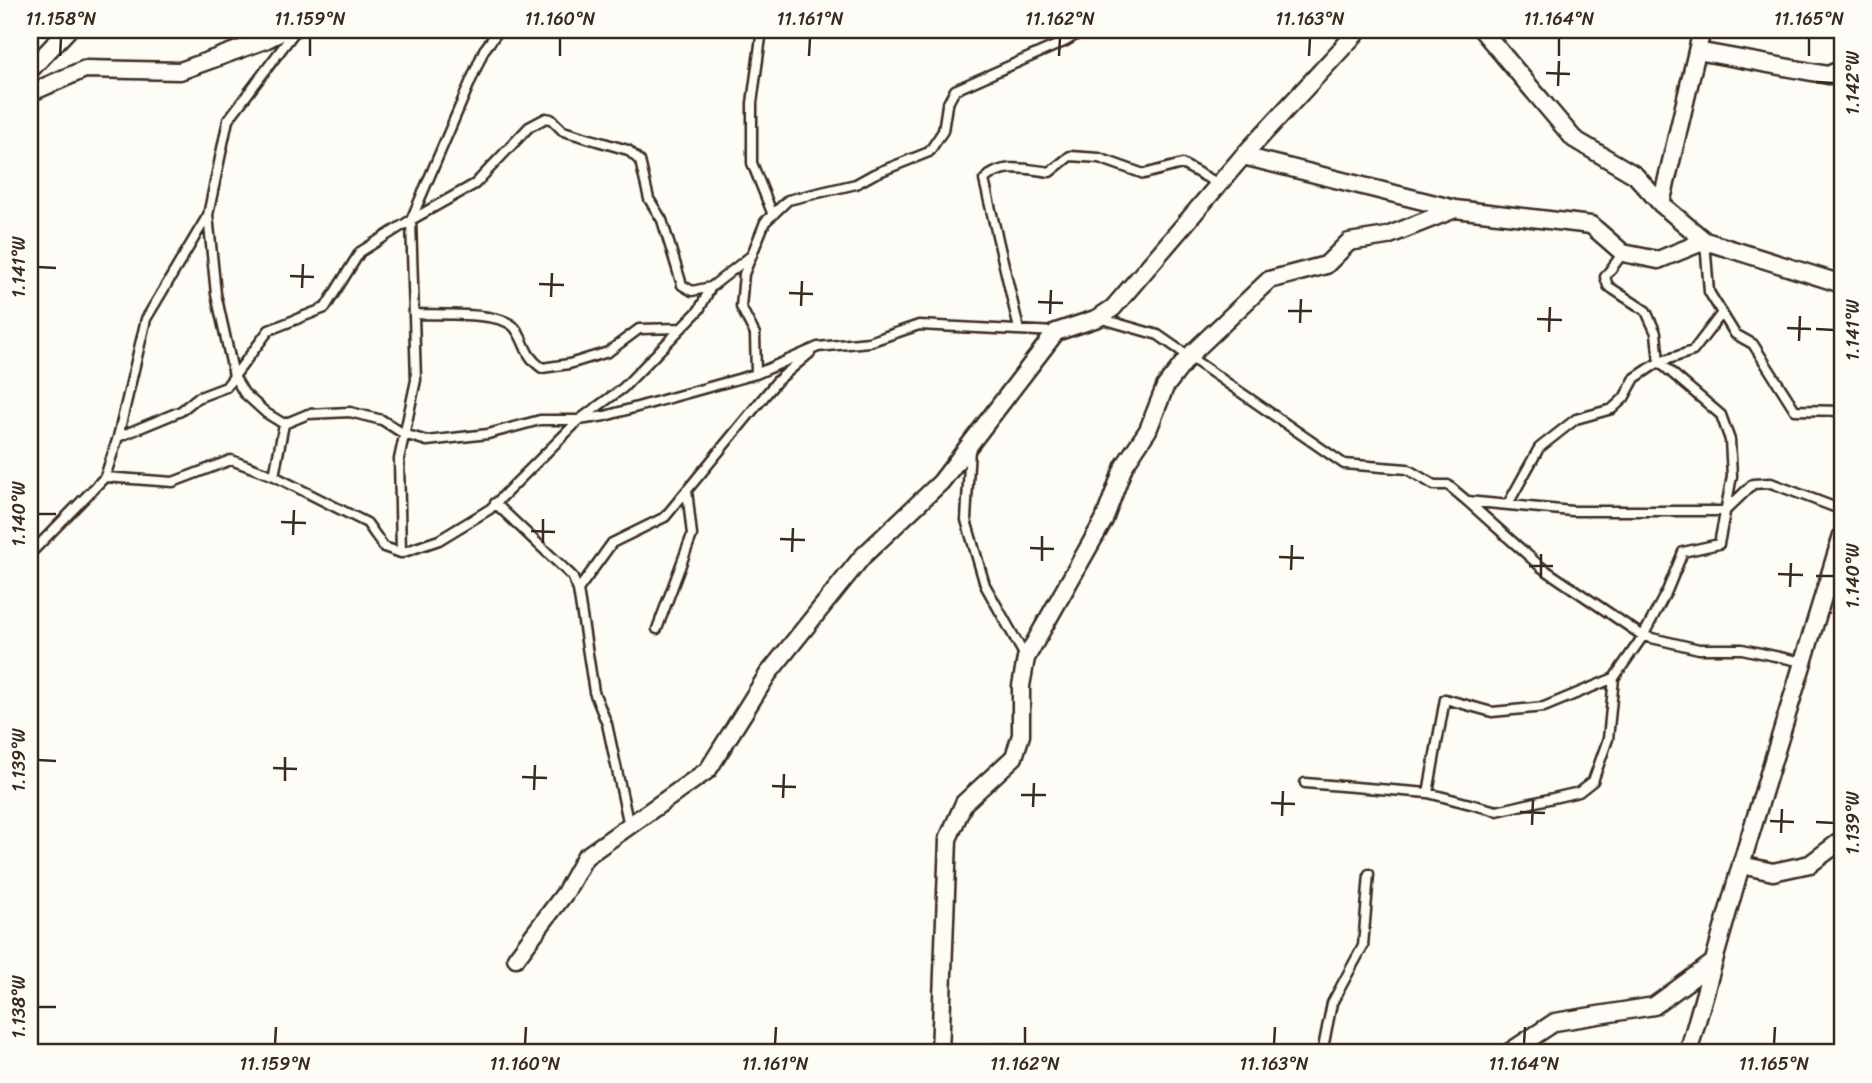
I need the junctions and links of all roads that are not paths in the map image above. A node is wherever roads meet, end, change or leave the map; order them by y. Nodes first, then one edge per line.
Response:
1 (285, 30) edge
2 (296, 30) edge
3 (499, 30) edge
4 (762, 30) edge
5 (1084, 30) edge
6 (1359, 30) edge
7 (1482, 30) edge
8 (1702, 30) edge
9 (62, 33) edge
10 (1697, 51) junction
11 (1842, 69) edge
12 (30, 70) edge
13 (30, 93) edge
14 (1243, 156) junction
15 (1219, 184) junction
16 (1661, 204) junction
17 (1455, 209) junction
18 (208, 215) junction
19 (773, 215) junction
20 (411, 220) junction
21 (1705, 241) junction
22 (1623, 253) junction
23 (751, 255) junction
24 (1842, 284) edge
25 (711, 287) junction
26 (1722, 313) junction
27 (414, 314) junction
28 (1098, 318) junction
29 (681, 328) junction
30 (1019, 329) junction
31 (1056, 332) junction
32 (818, 347) junction
33 (1189, 356) junction
34 (1659, 362) junction
35 (756, 374) junction
36 (234, 376) junction
37 (1842, 411) edge
38 (579, 420) junction
39 (285, 425) junction
40 (404, 434) junction
41 (118, 437) junction
42 (970, 444) junction
43 (274, 476) junction
44 (105, 477) junction
45 (687, 490) junction
46 (1467, 500) junction
47 (495, 503) junction
48 (1508, 504) junction
49 (1842, 510) edge
50 (1725, 511) junction
51 (1842, 535) edge
52 (401, 553) junction
53 (30, 554) edge
54 (578, 590) junction
55 (657, 629) dead end
56 (1643, 636) junction
57 (1026, 658) junction
58 (1804, 662) junction
59 (1614, 678) junction
60 (1305, 783) dead end
61 (1428, 793) junction
62 (629, 826) junction
63 (1842, 840) edge
64 (1741, 864) junction
65 (1369, 874) dead end
66 (516, 958) dead end
67 (1714, 962) junction
68 (940, 1053) edge
69 (993, 1053) edge
70 (1010, 1053) edge
71 (1322, 1053) edge
72 (1508, 1053) edge
73 (1688, 1053) edge

1 - 13 street
2 - 18 lane
3 - 20 lane
4 - 19 lane
5 - 19 lane
6 - 14 street
7 - 16 street
8 - 10 street
9 - 12 street
10 - 11 street
10 - 16 street
14 - 15 street
14 - 17 street
15 - 28 street
15 - 30 lane
16 - 21 street
17 - 22 street
17 - 33 street
18 - 36 lane
18 - 41 lane
19 - 23 lane
20 - 25 lane
20 - 27 lane
20 - 36 lane
21 - 22 street
21 - 24 street
21 - 26 lane
22 - 34 lane
23 - 25 lane
23 - 35 lane
25 - 29 lane
26 - 34 lane
26 - 37 lane
27 - 29 lane
27 - 40 lane
28 - 31 street
28 - 33 lane
29 - 38 lane
30 - 31 lane
30 - 32 lane
31 - 42 street
32 - 35 lane
32 - 45 lane
33 - 46 lane
33 - 57 street
34 - 48 lane
34 - 50 lane
35 - 38 lane
36 - 39 lane
36 - 41 lane
38 - 40 lane
38 - 47 lane
39 - 40 lane
39 - 43 lane
40 - 52 lane
41 - 44 lane
42 - 57 lane
42 - 62 street
43 - 44 lane
43 - 52 lane
44 - 53 lane
45 - 54 lane
45 - 55 lane
46 - 48 lane
46 - 56 lane
47 - 52 lane
47 - 54 lane
48 - 50 lane
49 - 50 lane
50 - 56 lane
51 - 58 street
54 - 62 lane
56 - 58 lane
56 - 59 lane
57 - 68 street
58 - 64 street
59 - 61 lane
59 - 61 lane
60 - 61 lane
62 - 66 street
63 - 64 street
64 - 67 street
65 - 71 lane
67 - 72 street
67 - 73 street
69 - 70 street

